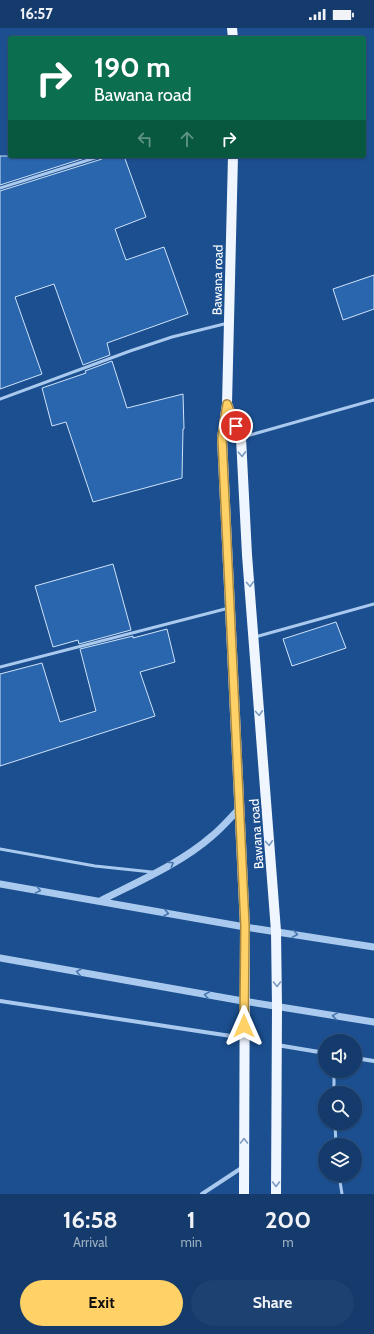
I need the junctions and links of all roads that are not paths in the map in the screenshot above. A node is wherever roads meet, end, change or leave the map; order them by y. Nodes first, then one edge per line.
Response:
1 (95, 158) edge
2 (233, 158) edge
3 (0, 188) edge
4 (230, 323) junction
5 (0, 399) edge
6 (374, 400) edge
7 (227, 404) junction
8 (241, 438) junction
9 (374, 604) edge
10 (230, 608) junction
11 (254, 638) junction
12 (0, 667) edge
13 (240, 808) junction
14 (0, 849) edge
15 (157, 873) junction
16 (0, 884) edge
17 (100, 901) junction
18 (245, 926) junction
19 (276, 931) junction
20 (374, 948) edge
21 (0, 958) edge
22 (0, 1001) edge
23 (244, 1001) junction
24 (277, 1007) junction
25 (374, 1022) edge
26 (244, 1038) junction
27 (277, 1045) junction
28 (318, 1052) edge
29 (362, 1059) edge
30 (374, 1061) edge
31 (244, 1166) junction
32 (340, 1182) edge
33 (202, 1194) edge
34 (244, 1194) edge
35 (276, 1194) edge
36 (342, 1194) edge

1 - 3 lane
2 - 4 main road, Bawana road
4 - 5 lane
4 - 7 main road, Bawana road
6 - 8 lane
7 - 8 main road, Bawana road
7 - 10 main road, Bawana road
8 -> 11 main road, Bawana road
9 - 11 lane
10 - 12 lane
10 - 13 main road, Bawana road
11 -> 19 main road, Bawana road
15 -> 13 street
13 - 18 main road, Bawana road
14 - 15 lane
15 - 17 street
16 -> 17 street
17 -> 18 street
18 - 19 street
18 - 23 main road, Bawana road
19 -> 20 street
19 -> 24 main road, Bawana road
23 -> 21 street
22 - 26 street
23 - 24 street
23 - 26 main road, Bawana road
25 -> 24 street
24 - 27 main road, Bawana road
31 -> 26 main road, Bawana road
27 - 28 street
27 -> 35 main road, Bawana road
29 - 30 street
31 - 33 street
31 - 34 main road, Bawana road
32 - 36 lane

